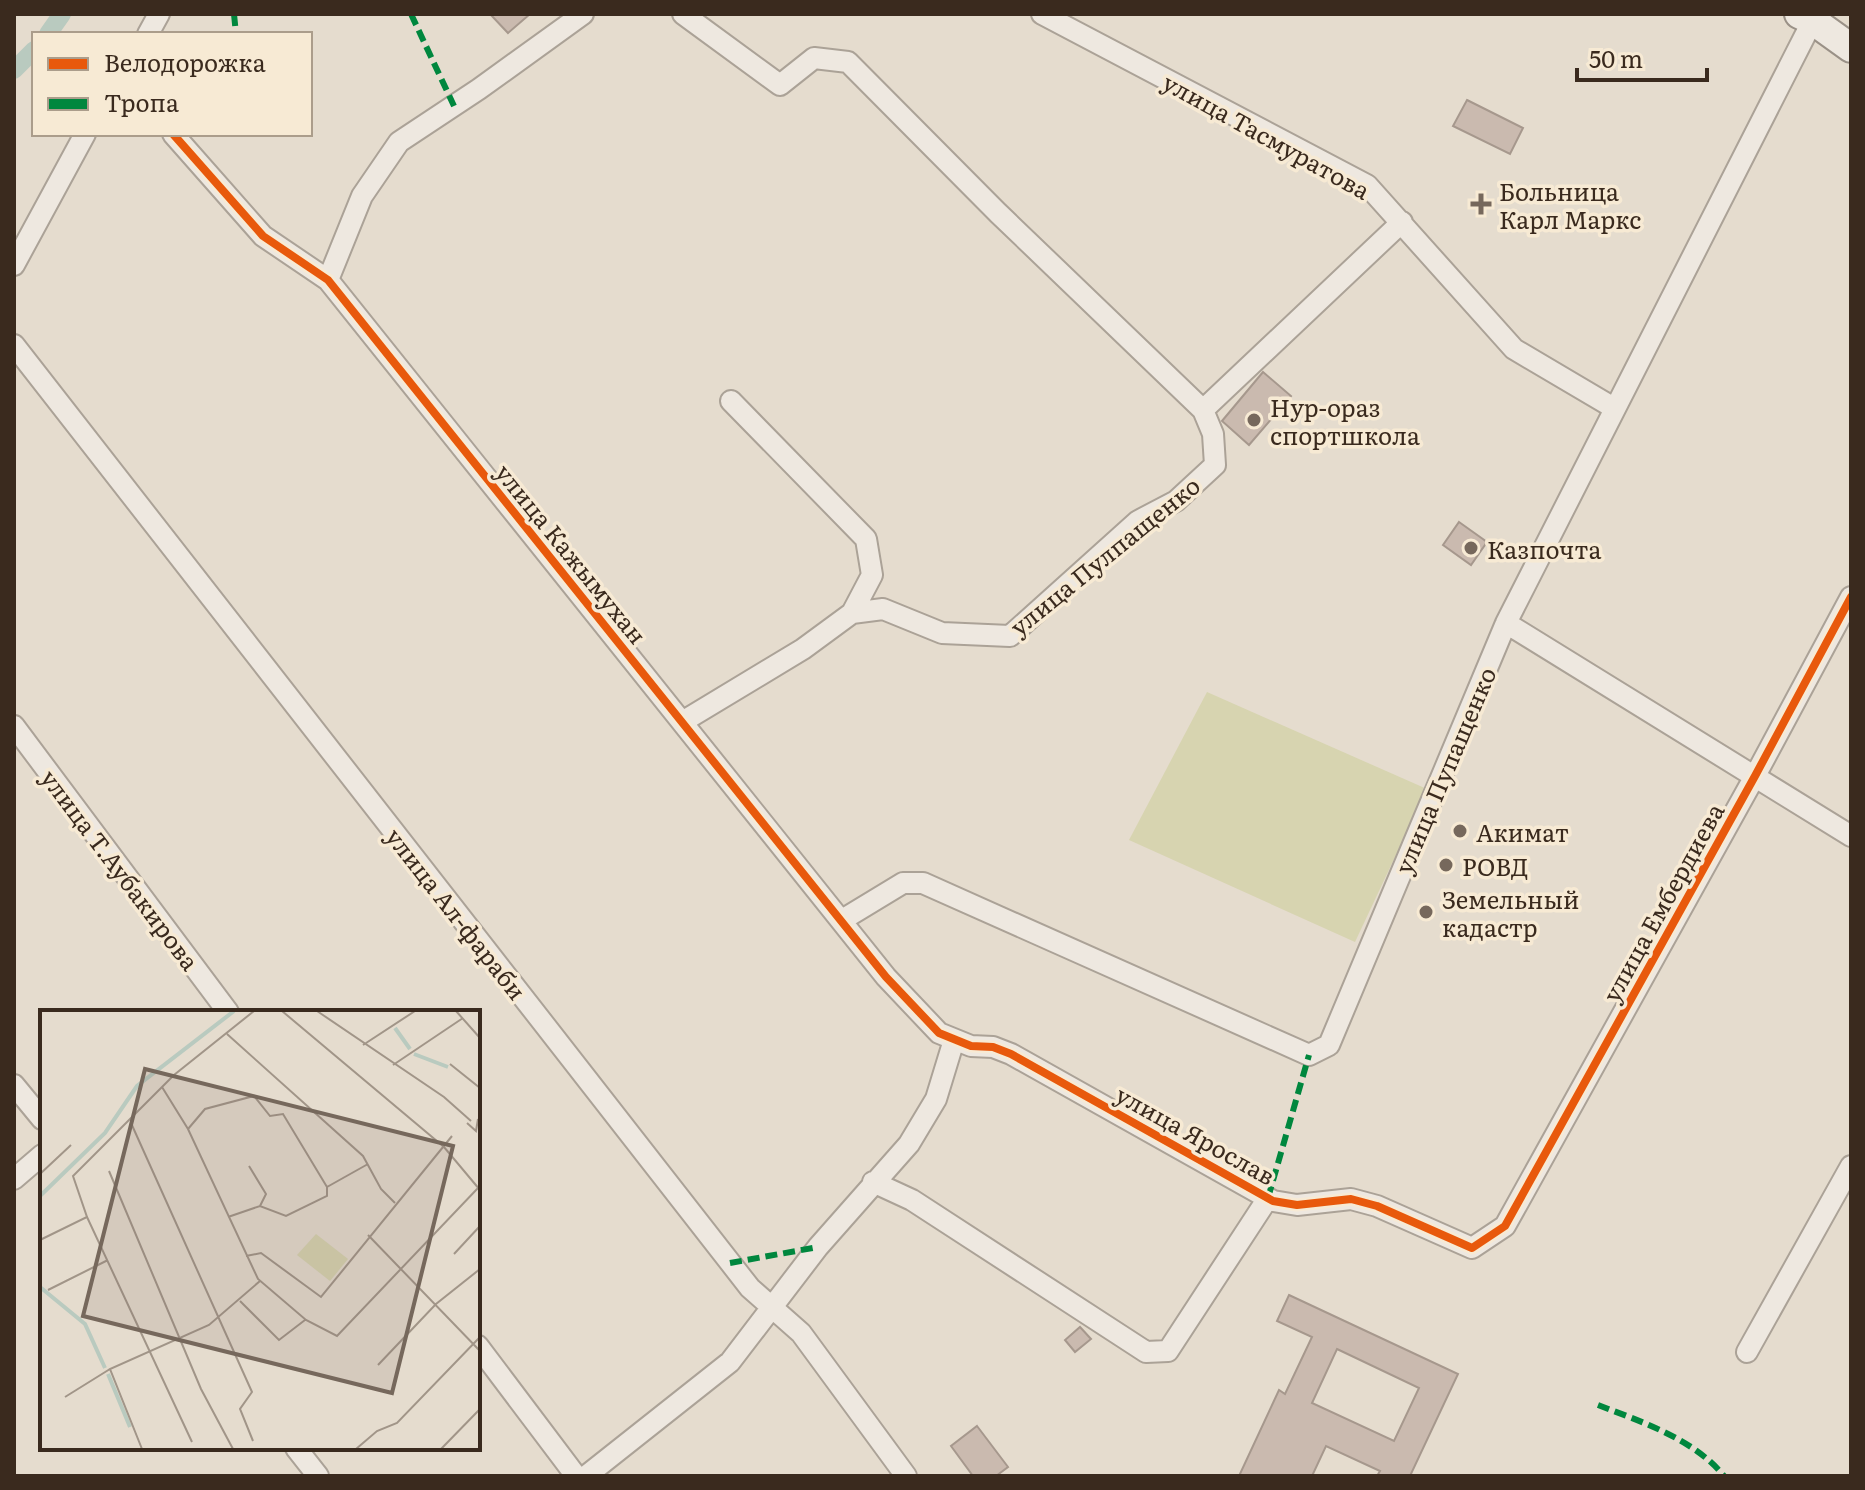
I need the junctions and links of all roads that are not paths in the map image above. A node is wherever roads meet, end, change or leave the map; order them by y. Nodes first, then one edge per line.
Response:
1 (159, 14) edge
2 (583, 14) edge
3 (683, 14) edge
4 (1042, 14) edge
5 (1809, 16) edge
6 (149, 32) edge
7 (1851, 48) edge
8 (84, 136) edge
9 (175, 136) edge
10 (1402, 222) junction
11 (14, 265) edge
12 (328, 280) junction
13 (14, 345) edge
14 (731, 401) dead end
15 (1614, 408) junction
16 (1203, 410) junction
17 (1851, 597) edge
18 (852, 613) junction
19 (1506, 623) junction
20 (682, 722) junction
21 (14, 726) edge
22 (1755, 776) junction
23 (1851, 836) edge
24 (842, 920) junction
25 (227, 1010) edge
26 (922, 1015) joint
27 (954, 1040) junction
28 (14, 1085) edge
29 (40, 1117) edge
30 (40, 1157) edge
31 (1851, 1166) edge
32 (14, 1179) edge
33 (873, 1182) junction
34 (1268, 1198) junction
35 (1505, 1226) joint
36 (770, 1307) junction
37 (480, 1349) edge
38 (1747, 1352) dead end
39 (298, 1450) edge
40 (318, 1476) edge
41 (576, 1476) edge
42 (586, 1476) edge
43 (906, 1476) edge

1 - 6 street
2 - 12 street
3 - 16 street
4 - 10 street, улица Тасмуратова
5 - 7 main road
5 - 15 street, улица Пупащенко
8 - 11 street
9 - 12 street, улица Кажымухан
10 - 15 street, улица Тасмуратова
10 - 16 street
12 - 20 street, улица Кажымухан
13 - 36 street, улица Ал-фараби
14 - 18 street
15 - 19 street, улица Пупащенко
16 - 18 street, улица Пулпащенко
17 - 22 street, улица Ембердиева
18 - 20 street
19 - 22 street
19 - 24 street, улица Пупащенко
20 - 24 street, улица Кажымухан
21 - 25 street, улица Т.Аубакирова
22 - 23 street
22 - 35 street, улица Ембердиева
24 - 26 street, улица Кажымухан
26 - 27 street, улица Ярослав
27 - 33 street
27 - 34 street, улица Ярослав
28 - 29 street
30 - 32 street
31 - 38 street
33 - 34 street
33 - 36 street
34 - 35 street, улица Ярослав
36 - 42 street
36 - 43 street, улица Ал-фараби
37 - 41 street
39 - 40 street

